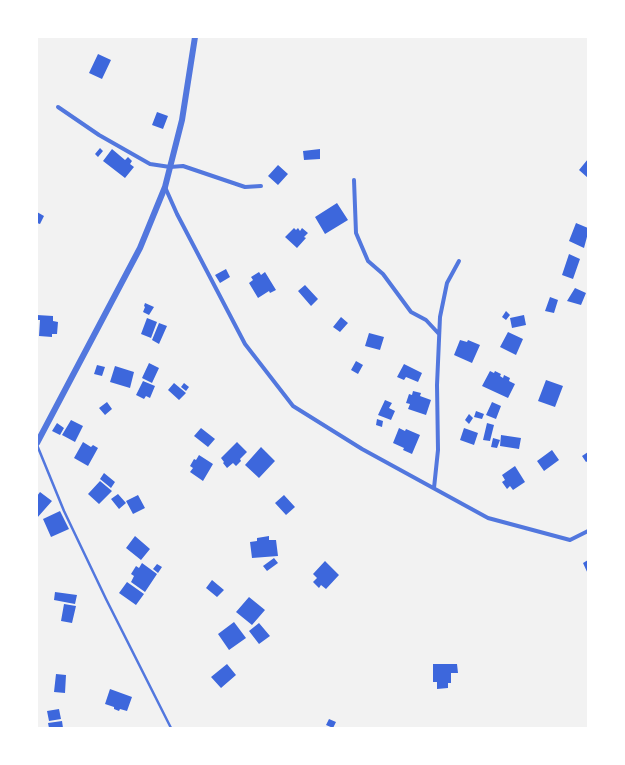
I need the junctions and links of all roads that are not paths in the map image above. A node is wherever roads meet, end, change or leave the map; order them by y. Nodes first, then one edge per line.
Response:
1 (195, 37) edge
2 (58, 107) dead end
3 (170, 167) junction
4 (354, 180) dead end
5 (261, 186) dead end
6 (165, 187) junction
7 (459, 261) dead end
8 (439, 334) junction
9 (37, 444) edge
10 (434, 488) junction
11 (588, 531) edge
12 (171, 728) edge

1 - 3 street
2 - 3 street
3 - 5 street
3 - 6 street
4 - 8 street
6 - 9 street
6 - 10 street
7 - 8 street
8 - 10 street
9 - 12 lane
10 - 11 street

